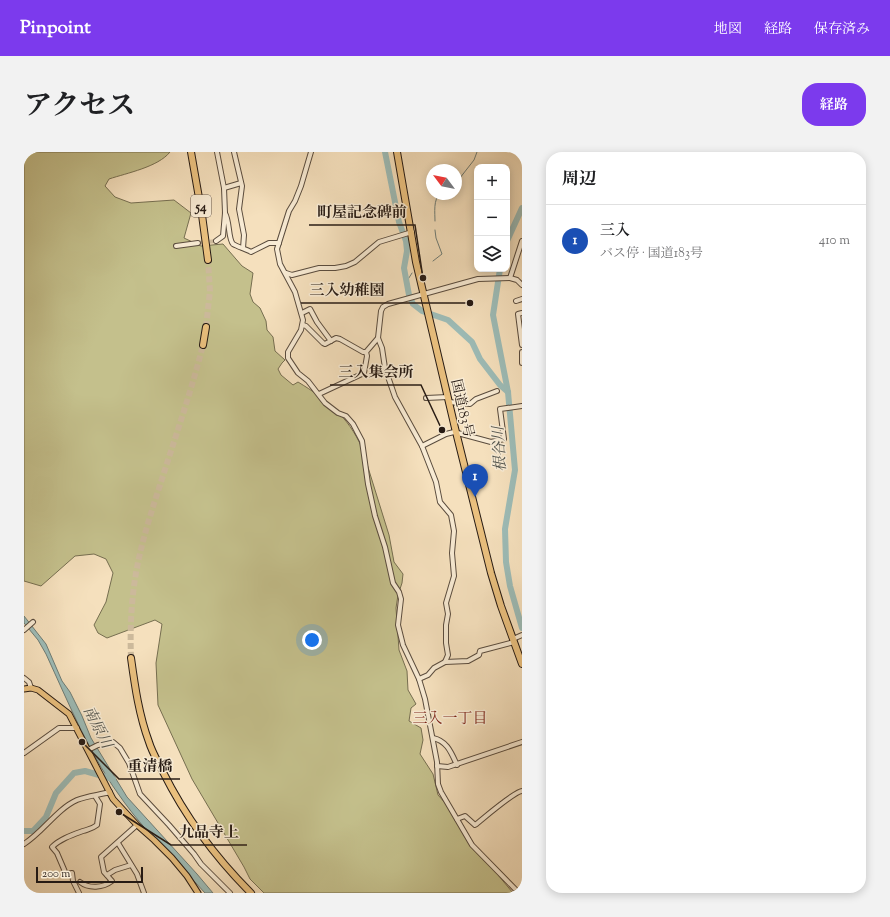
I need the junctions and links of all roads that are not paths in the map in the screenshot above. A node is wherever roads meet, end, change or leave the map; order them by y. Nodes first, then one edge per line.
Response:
1 (191, 152) edge
2 (217, 152) edge
3 (234, 152) edge
4 (311, 152) edge
5 (397, 152) edge
6 (241, 183) junction
7 (224, 188) junction
8 (225, 213) junction
9 (407, 233) junction
10 (216, 241) dead end
11 (522, 241) edge
12 (198, 243) tunnel mouth
13 (279, 243) junction
14 (176, 246) dead end
15 (243, 248) junction
16 (520, 252) edge
17 (208, 260) tunnel mouth
18 (286, 273) junction
19 (509, 278) junction
20 (522, 285) edge
21 (424, 293) junction
22 (522, 299) edge
23 (516, 301) dead end
24 (302, 313) junction
25 (522, 313) edge
26 (303, 325) junction
27 (206, 327) tunnel mouth
28 (378, 338) junction
29 (331, 341) junction
30 (203, 345) tunnel mouth
31 (522, 345) edge
32 (366, 352) junction
33 (522, 352) edge
34 (522, 363) edge
35 (497, 391) dead end
36 (319, 394) junction
37 (426, 398) dead end
38 (449, 400) junction
39 (520, 406) edge
40 (456, 433) junction
41 (422, 446) junction
42 (33, 622) dead end
43 (25, 629) edge
44 (521, 636) edge
45 (513, 641) junction
46 (131, 658) tunnel mouth
47 (445, 662) junction
48 (522, 664) edge
49 (24, 678) edge
50 (419, 679) junction
51 (31, 688) junction
52 (24, 689) edge
53 (77, 728) junction
54 (433, 738) junction
55 (522, 742) edge
56 (89, 749) junction
57 (24, 754) edge
58 (457, 765) junction
59 (437, 766) junction
60 (522, 791) edge
61 (110, 792) junction
62 (95, 796) junction
63 (457, 819) junction
64 (137, 825) junction
65 (118, 843) junction
66 (24, 844) edge
67 (131, 865) junction
68 (107, 875) junction
69 (80, 882) dead end
70 (94, 888) junction
71 (79, 893) edge
72 (96, 893) edge
73 (144, 893) edge
74 (198, 893) edge
75 (230, 893) edge
76 (251, 893) edge
77 (519, 893) edge

1 - 17 highway, 54
2 - 7 street
3 - 6 street
4 - 13 street
5 - 9 highway, 国道183号
6 - 7 street
6 - 15 street
7 - 8 street
8 - 10 street
8 - 15 street
9 - 18 street
9 - 21 highway, 国道183号
11 - 16 street
12 - 14 street
13 - 15 street
13 - 18 street
16 - 19 street
18 - 24 street
19 - 20 street
19 - 21 street
21 - 28 street
21 - 38 highway, 国道183号
22 - 23 street
24 - 26 street
24 - 29 street
25 - 31 street
26 - 29 street
26 - 36 street
27 - 30 highway
28 - 32 street
28 - 41 street
29 - 32 street
32 - 36 street
33 - 34 street
35 - 38 street
36 - 50 street
37 - 38 street
38 - 40 highway, 国道183号
39 - 40 street
40 - 41 street
40 - 45 highway, 国道183号
41 - 47 street
42 - 43 street
44 - 45 street
45 - 47 street
45 - 48 highway, 国道183号
46 - 76 highway
47 - 50 street
49 - 51 street
50 - 54 street
51 - 52 main road
51 - 53 main road
53 - 56 main road
53 - 57 street
54 - 58 street
54 - 59 street
55 - 58 street
56 - 61 main road
56 - 75 street
58 - 59 street
59 - 63 street
60 - 63 street
61 - 62 street
61 - 64 main road
62 - 66 street
62 - 71 street
63 - 77 street
64 - 65 street
64 - 74 main road
65 - 67 street
65 - 68 street
67 - 68 street
67 - 73 street
68 - 70 street
69 - 70 street
70 - 72 street

